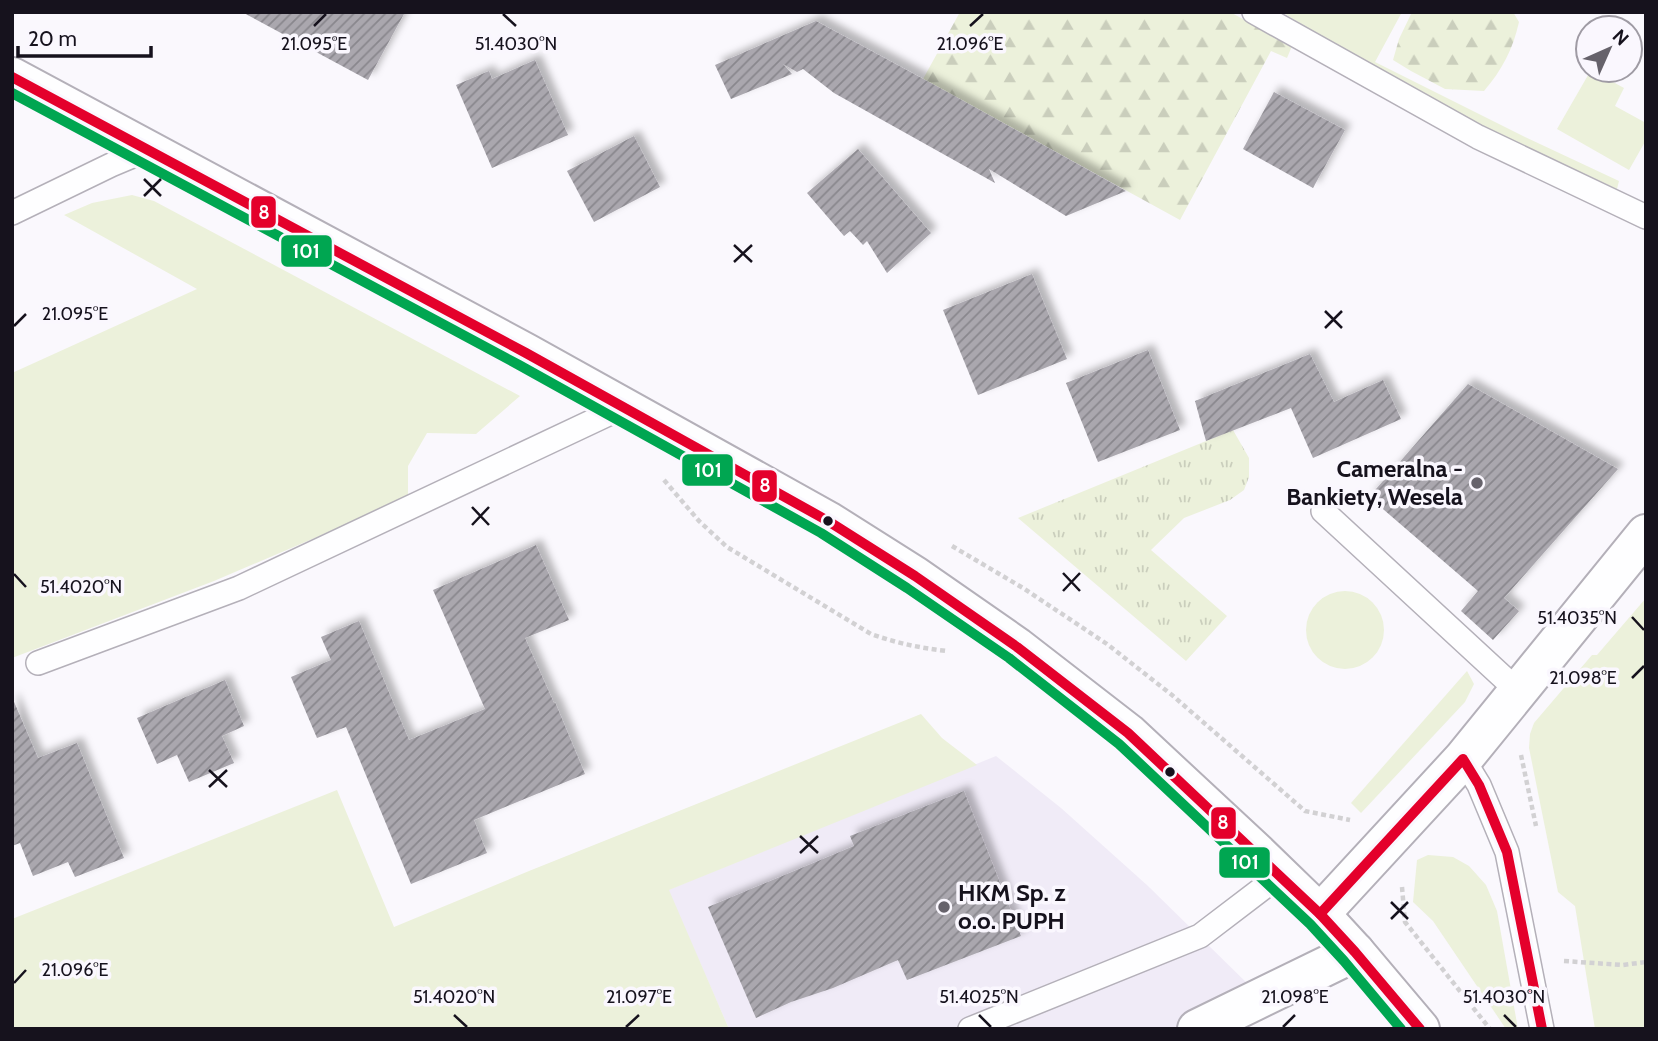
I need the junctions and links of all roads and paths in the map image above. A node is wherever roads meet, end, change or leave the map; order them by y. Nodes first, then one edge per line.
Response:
1 (1254, 12) edge
2 (12, 77) edge
3 (149, 149) junction
4 (12, 213) edge
5 (1646, 216) edge
6 (623, 407) junction
7 (659, 474) dead end
8 (1323, 511) dead end
9 (1646, 534) edge
10 (957, 656) dead end
11 (38, 663) dead end
12 (1519, 692) junction
13 (1520, 751) dead end
14 (1463, 759) junction
15 (1537, 830) dead end
16 (1280, 875) junction
17 (1402, 883) dead end
18 (1320, 914) junction
19 (1355, 952) junction
20 (1646, 962) edge
21 (1567, 974) dead end
22 (970, 1029) edge
23 (1198, 1029) edge
24 (1420, 1029) edge
25 (1490, 1029) edge
26 (1542, 1029) edge

1 - 5 lane
2 - 3 street
3 - 4 lane
3 - 6 street
6 - 11 lane
6 - 16 street
7 - 10 path
8 - 12 lane
9 - 12 street
12 - 14 street
13 - 15 path
14 - 18 street
14 - 26 lane
16 - 18 street
16 - 22 lane
17 - 25 path
18 - 19 street
19 - 23 street
19 - 24 street
20 - 21 path

